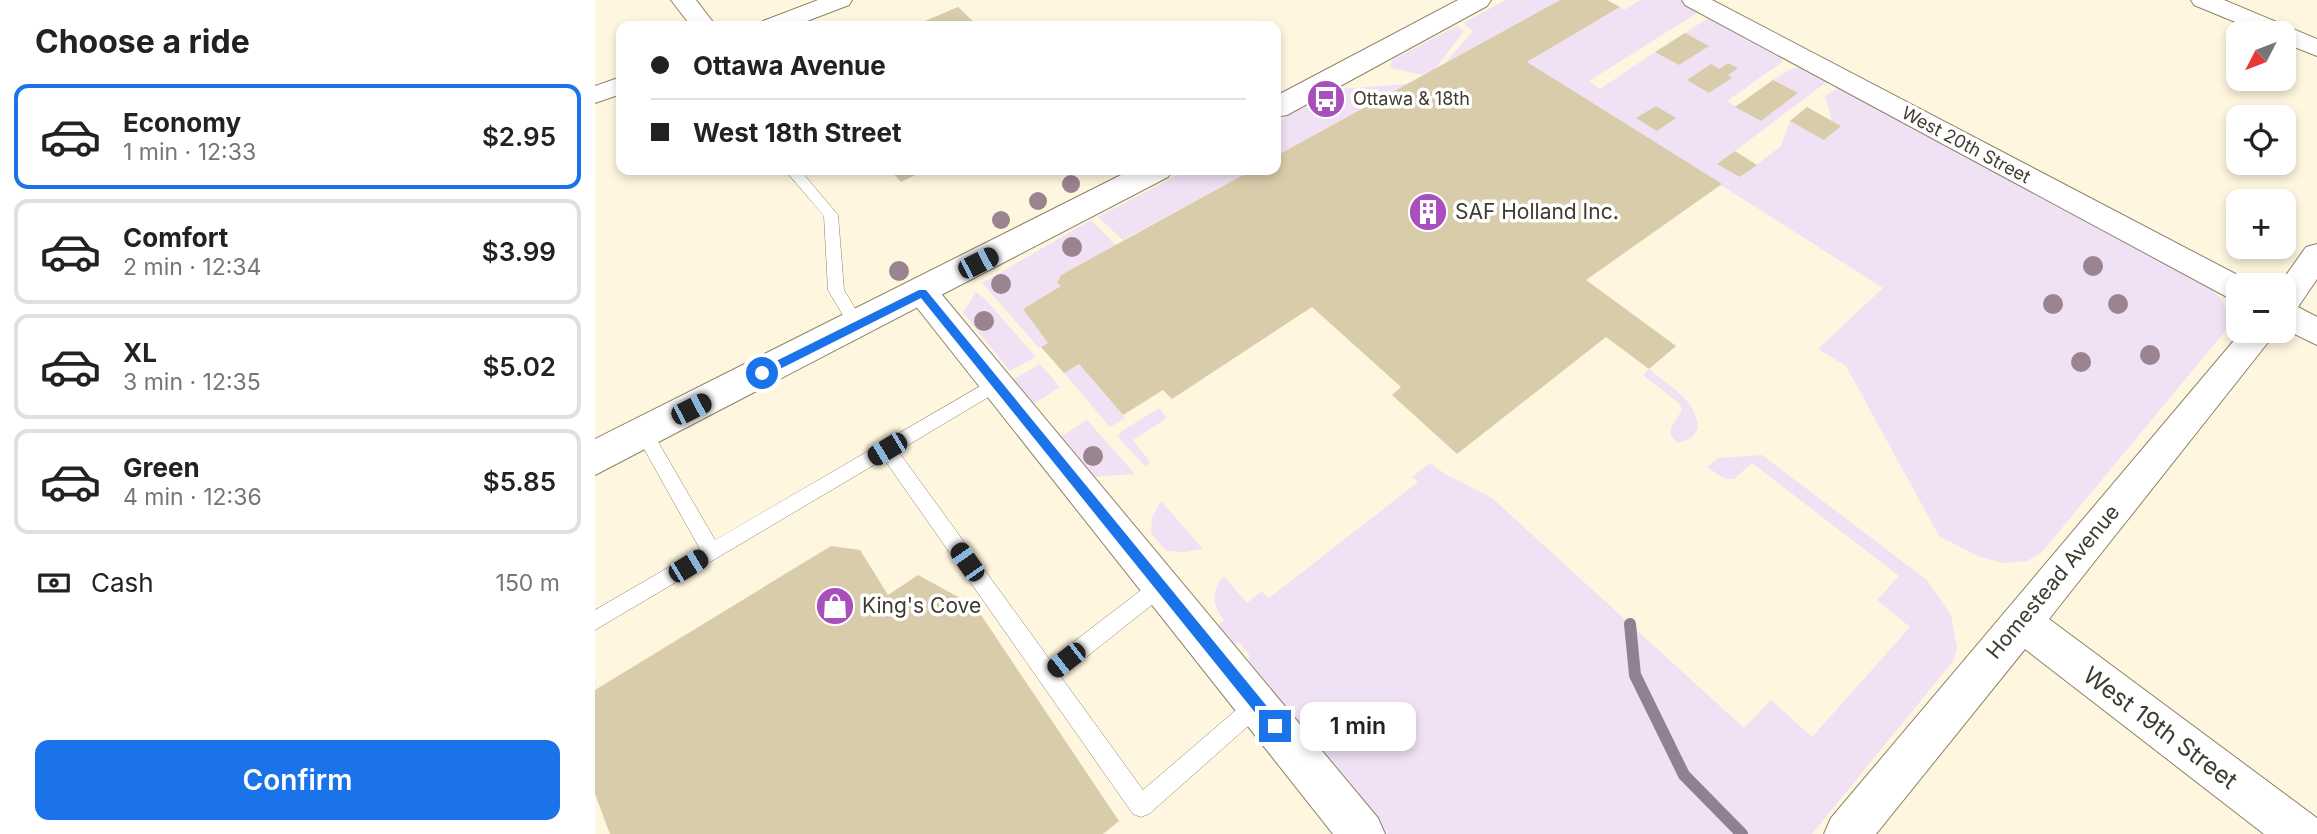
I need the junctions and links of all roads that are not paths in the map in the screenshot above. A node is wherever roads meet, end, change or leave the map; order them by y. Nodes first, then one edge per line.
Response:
1 (683, 0) edge
2 (840, 0) edge
3 (1478, 0) edge
4 (1694, 0) edge
5 (2203, 0) edge
6 (700, 21) edge
7 (785, 21) edge
8 (2252, 21) edge
9 (2296, 39) edge
10 (2317, 48) edge
11 (616, 87) edge
12 (595, 95) edge
13 (1281, 105) edge
14 (797, 175) edge
15 (1147, 175) edge
16 (2317, 255) edge
17 (2226, 283) edge
18 (2296, 285) edge
19 (922, 292) junction
20 (2296, 320) edge
21 (857, 325) junction
22 (2317, 331) edge
23 (2251, 343) edge
24 (996, 384) junction
25 (644, 433) junction
26 (887, 449) junction
27 (595, 458) edge
28 (712, 552) junction
29 (1160, 587) junction
30 (595, 621) edge
31 (2020, 621) junction
32 (1047, 675) junction
33 (1257, 705) junction
34 (1362, 834) edge
35 (1847, 834) edge
36 (2301, 834) edge

1 - 6 street
2 - 7 street
3 - 13 street
4 - 17 street, West 20th Street
5 - 8 street
9 - 10 street
11 - 12 street
14 - 21 lane
15 - 19 street
16 - 18 street
19 - 21 street
19 - 24 street
20 - 22 street
21 - 25 street
23 - 31 street, Homestead Avenue
24 - 26 lane
24 - 29 street
25 - 27 street
25 - 28 lane
26 - 28 lane
26 - 32 lane
28 - 30 lane
29 - 32 lane
29 - 33 street
31 - 35 street, Homestead Avenue
31 - 36 street, West 19th Street
32 - 33 lane
33 - 34 street

